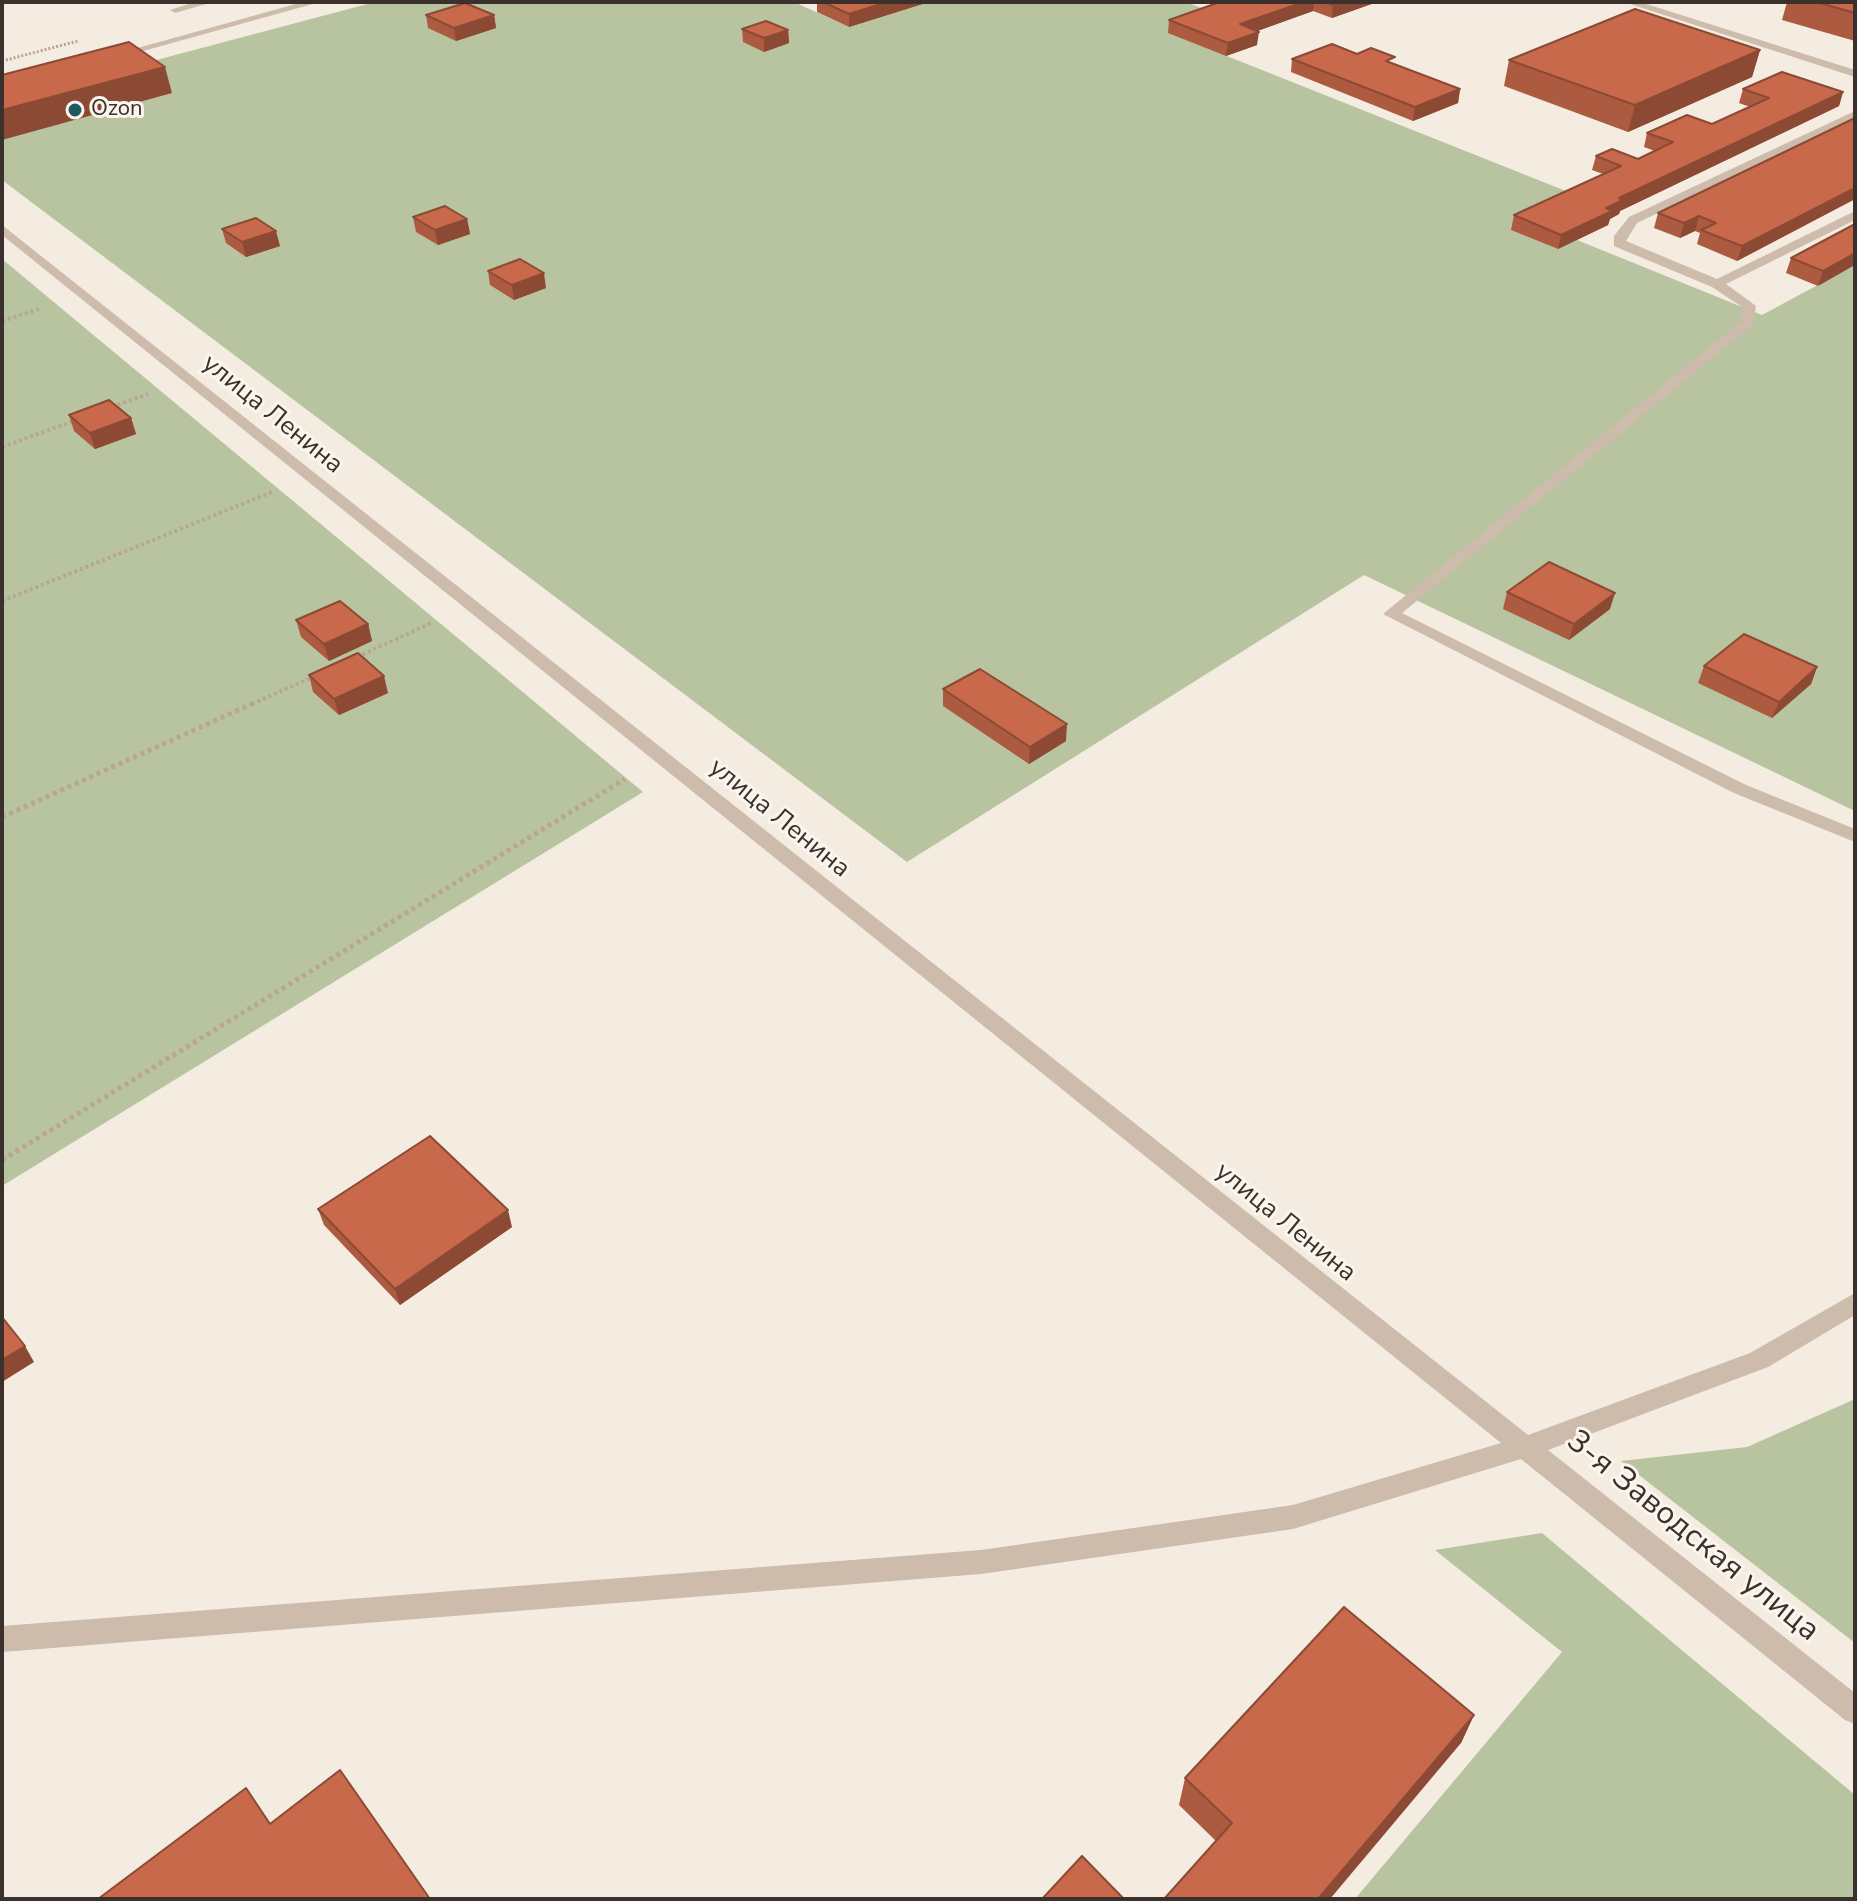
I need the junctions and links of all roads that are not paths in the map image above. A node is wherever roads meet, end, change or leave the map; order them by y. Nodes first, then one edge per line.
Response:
1 (208, 2) edge
2 (315, 2) edge
3 (1629, 2) edge
4 (175, 10) dead end
5 (105, 58) edge
6 (1855, 74) edge
7 (1855, 114) edge
8 (1855, 215) edge
9 (2, 229) edge
10 (1717, 284) junction
11 (1855, 836) edge
12 (1855, 1303) edge
13 (1525, 1447) junction
14 (2, 1639) edge
15 (1855, 1710) edge

1 - 4 street
2 - 5 street
3 - 6 street
7 - 10 street
8 - 10 street
9 - 13 street, улица Ленина
10 - 11 street
12 - 13 street
13 - 14 street
13 - 15 street, 3-я Заводская улица

